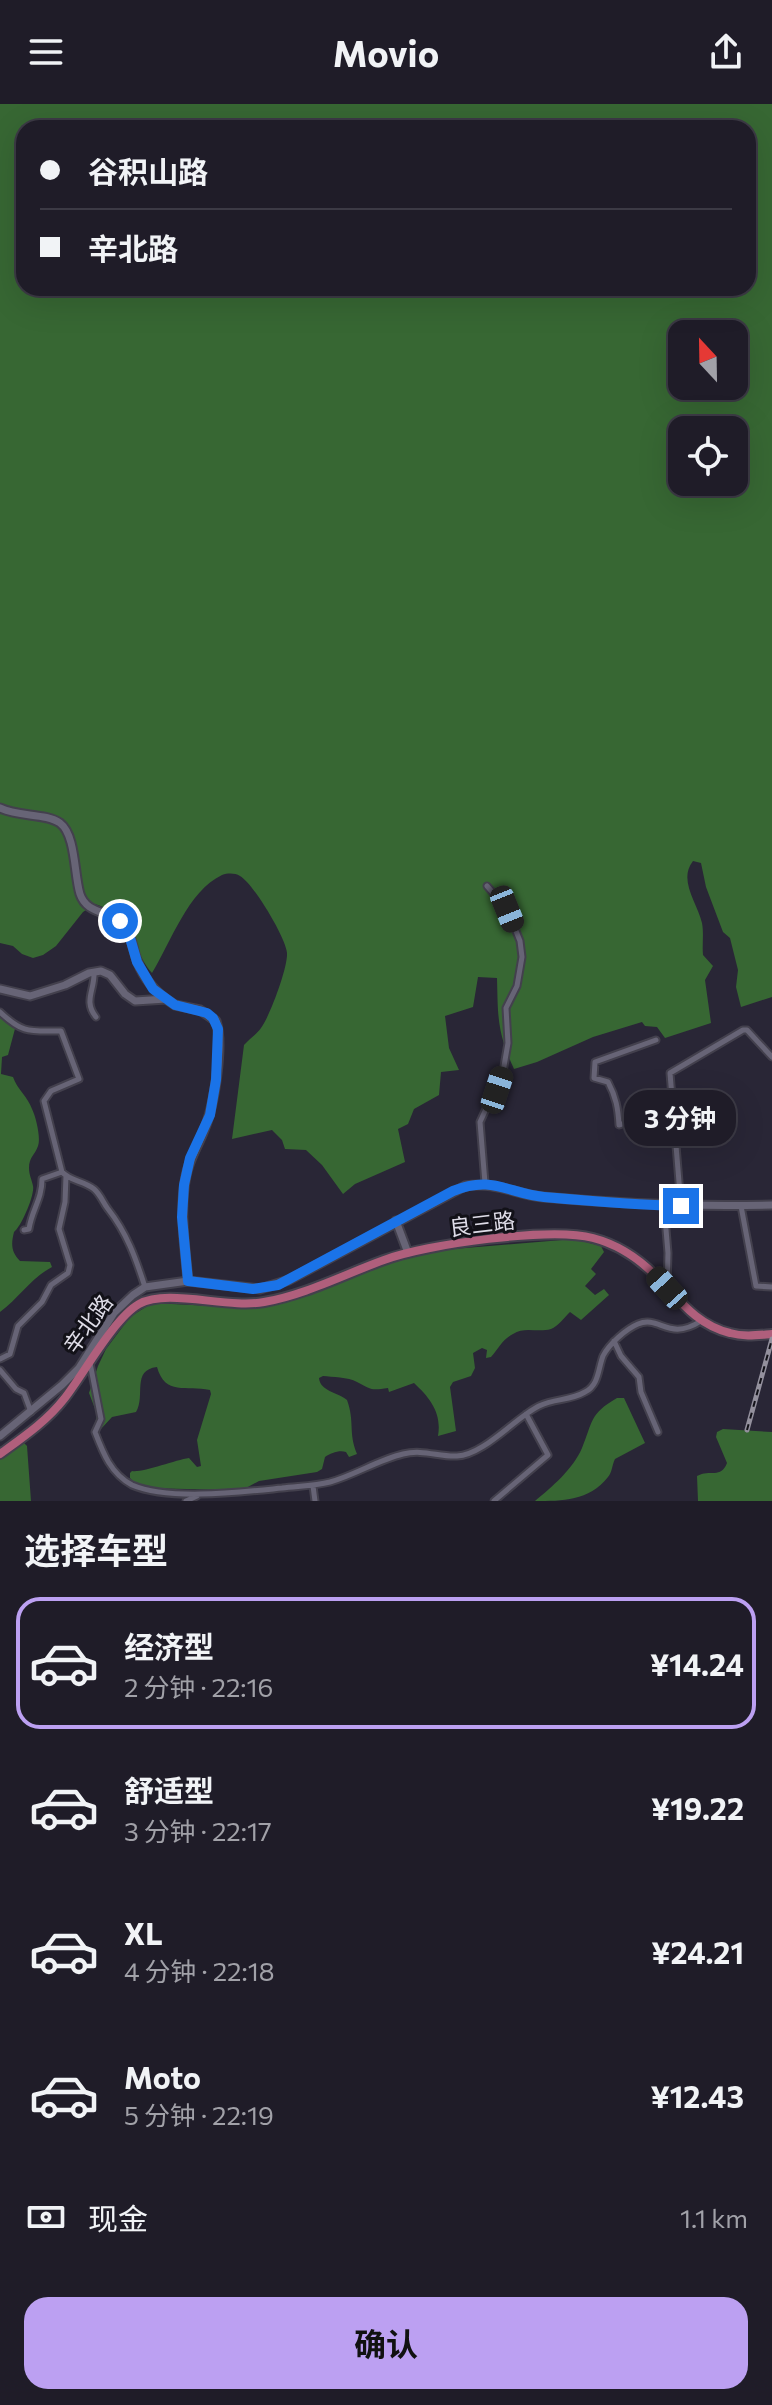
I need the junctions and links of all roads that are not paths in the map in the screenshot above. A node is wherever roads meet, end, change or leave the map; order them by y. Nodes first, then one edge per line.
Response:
1 (0, 808) edge
2 (487, 886) dead end
3 (94, 972) junction
4 (0, 989) edge
5 (166, 999) junction
6 (0, 1012) edge
7 (96, 1017) dead end
8 (656, 1040) dead end
9 (772, 1057) edge
10 (675, 1110) junction
11 (64, 1174) junction
12 (485, 1183) junction
13 (772, 1205) edge
14 (664, 1206) junction
15 (681, 1206) junction
16 (741, 1206) junction
17 (396, 1221) junction
18 (24, 1230) dead end
19 (408, 1253) junction
20 (188, 1281) junction
21 (145, 1287) junction
22 (772, 1287) edge
23 (667, 1288) junction
24 (701, 1321) junction
25 (772, 1334) edge
26 (614, 1341) junction
27 (0, 1359) edge
28 (90, 1363) junction
29 (0, 1370) edge
30 (32, 1413) junction
31 (526, 1414) junction
32 (658, 1432) dead end
33 (0, 1436) edge
34 (0, 1454) edge
35 (313, 1486) junction
36 (201, 1494) junction
37 (186, 1501) edge
38 (315, 1501) edge
39 (494, 1501) edge

1 - 5 street
2 - 12 street
3 - 4 street
3 - 5 street
3 - 7 street
5 - 20 street
6 - 11 street
8 - 10 street
9 - 10 street
10 - 15 street
11 - 18 street
11 - 21 street
11 - 27 street
12 - 14 street
12 - 17 street, 辛北路
13 - 16 street
14 - 15 street
14 - 23 street
15 - 16 street
16 - 22 street
17 - 19 street
17 - 20 street, 辛北路
19 - 23 main road, 良三路
19 - 28 main road, 良三路
20 - 21 street, 辛北路
21 - 30 street, 辛北路
23 - 24 main road, 良三路
24 - 25 main road, 良三路
24 - 26 street
26 - 31 street
26 - 32 street
28 - 34 main road, 良三路
28 - 36 street
29 - 30 street
30 - 33 street, 辛北路
31 - 35 street
31 - 39 street
35 - 36 street
35 - 38 street
36 - 37 street

